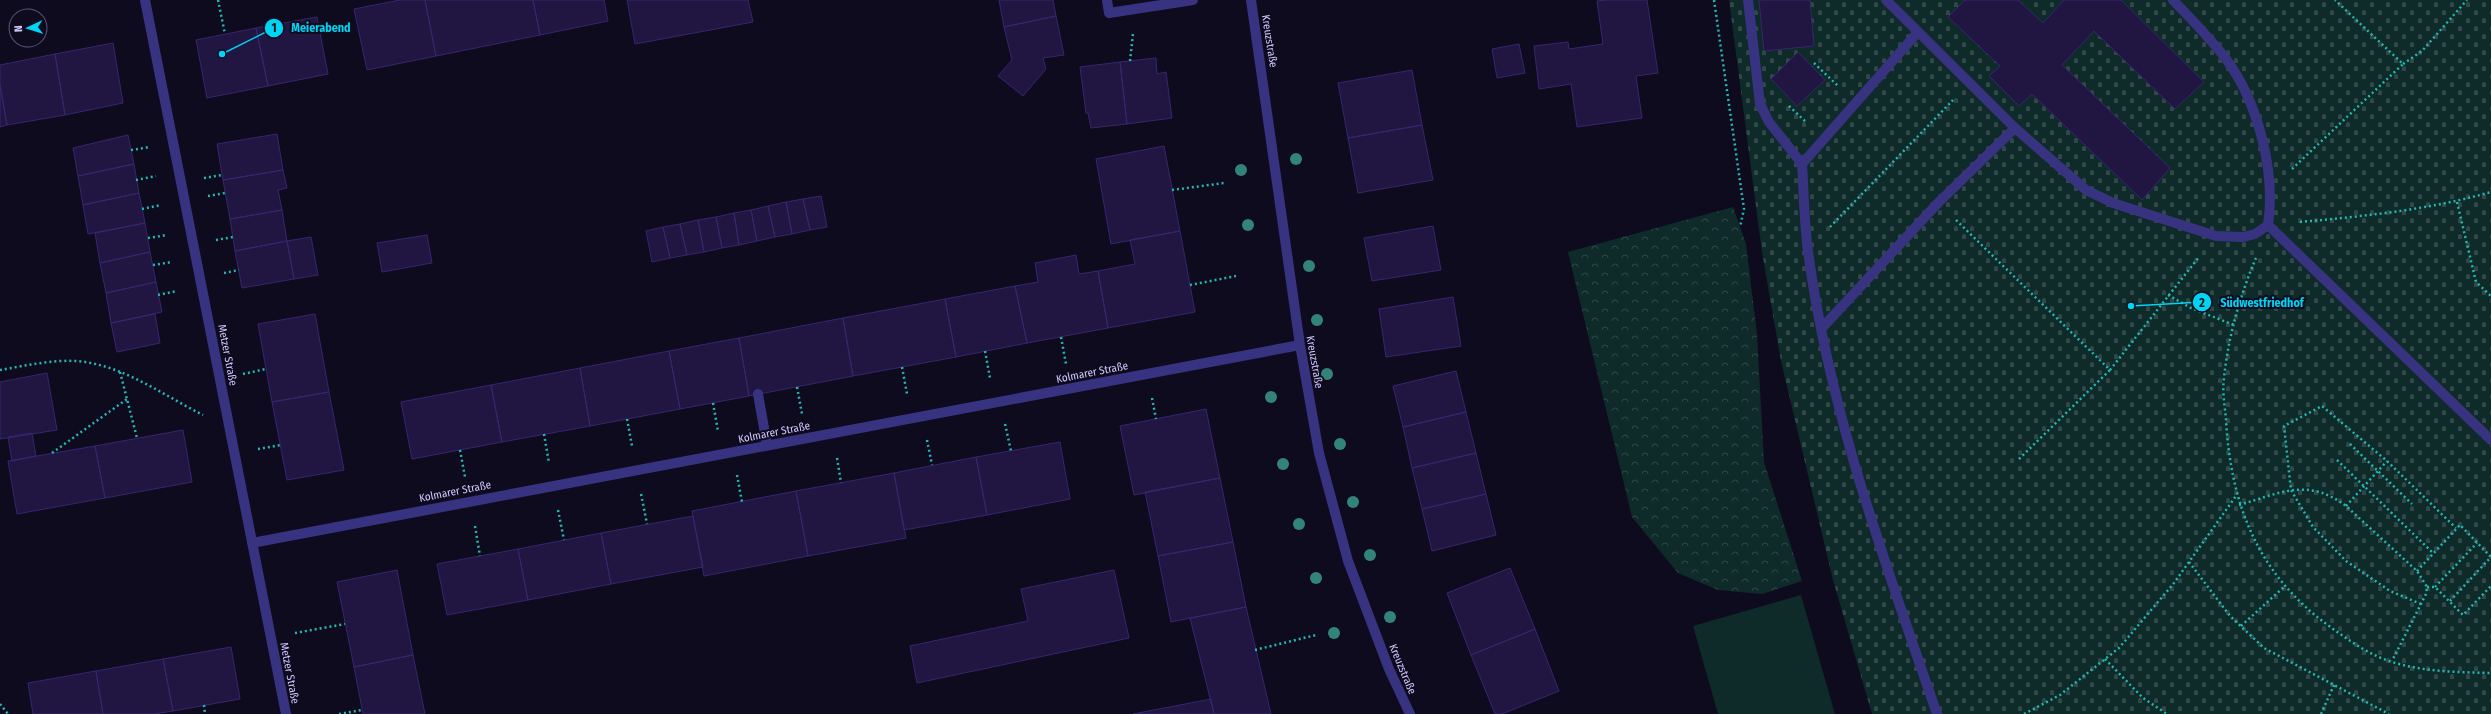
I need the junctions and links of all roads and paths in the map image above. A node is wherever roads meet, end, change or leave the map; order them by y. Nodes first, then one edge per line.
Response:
1 (145, 0) edge
2 (218, 0) edge
3 (1106, 0) edge
4 (1193, 0) edge
5 (1251, 0) edge
6 (1714, 0) edge
7 (1748, 0) edge
8 (1886, 0) edge
9 (2173, 0) edge
10 (2335, 0) edge
11 (2467, 0) edge
12 (1918, 32) junction
13 (225, 34) dead end
14 (1814, 63) dead end
15 (2403, 64) junction
16 (1969, 84) junction
17 (1785, 101) dead end
18 (1856, 103) junction
19 (2015, 128) junction
20 (1823, 139) junction
21 (153, 147) dead end
22 (131, 150) dead end
23 (1802, 164) junction
24 (222, 175) dead end
25 (159, 176) dead end
26 (200, 178) dead end
27 (136, 180) dead end
28 (1224, 183) dead end
29 (1172, 190) dead end
30 (2270, 190) junction
31 (2491, 192) edge
32 (225, 193) dead end
33 (203, 197) dead end
34 (2457, 202) junction
35 (1938, 203) junction
36 (164, 205) dead end
37 (142, 209) dead end
38 (2268, 225) junction
39 (1740, 227) dead end
40 (170, 235) dead end
41 (2216, 236) junction
42 (233, 237) dead end
43 (148, 238) dead end
44 (211, 240) dead end
45 (1808, 250) junction
46 (175, 262) dead end
47 (153, 265) dead end
48 (239, 270) dead end
49 (218, 274) dead end
50 (1236, 276) dead end
51 (1190, 285) dead end
52 (180, 291) dead end
53 (158, 295) dead end
54 (2168, 295) junction
55 (2491, 296) edge
56 (2234, 325) junction
57 (1821, 329) junction
58 (1061, 337) dead end
59 (1300, 345) junction
60 (985, 351) dead end
61 (902, 367) dead end
62 (1066, 367) dead end
63 (266, 369) dead end
64 (0, 370) edge
65 (2110, 370) junction
66 (120, 372) junction
67 (238, 375) dead end
68 (991, 381) dead end
69 (797, 387) dead end
70 (1151, 392) dead end
71 (758, 394) dead end
72 (908, 397) dead end
73 (127, 399) junction
74 (713, 403) dead end
75 (803, 416) dead end
76 (627, 419) dead end
77 (1156, 419) dead end
78 (1004, 420) dead end
79 (231, 431) junction
80 (718, 432) dead end
81 (544, 434) dead end
82 (926, 435) dead end
83 (137, 438) dead end
84 (2491, 440) edge
85 (2350, 444) dead end
86 (281, 445) dead end
87 (767, 445) junction
88 (633, 448) dead end
89 (252, 450) dead end
90 (460, 450) dead end
91 (1011, 451) dead end
92 (52, 453) dead end
93 (836, 453) dead end
94 (2019, 459) dead end
95 (2337, 460) dead end
96 (2387, 461) junction
97 (549, 464) dead end
98 (932, 466) dead end
99 (2378, 471) junction
100 (736, 472) dead end
101 (466, 479) dead end
102 (841, 483) dead end
103 (2364, 486) junction
104 (2291, 490) junction
105 (640, 491) dead end
106 (2236, 495) junction
107 (742, 502) dead end
108 (2412, 504) dead end
109 (2240, 505) junction
110 (2346, 506) junction
111 (557, 507) dead end
112 (475, 524) dead end
113 (647, 524) dead end
114 (2456, 528) junction
115 (564, 540) dead end
116 (252, 543) junction
117 (2477, 543) junction
118 (2433, 553) junction
119 (480, 556) dead end
120 (2491, 557) edge
121 (2189, 562) junction
122 (2417, 571) junction
123 (2285, 586) junction
124 (2491, 586) edge
125 (2427, 587) junction
126 (2435, 587) junction
127 (2450, 601) junction
128 (2421, 604) junction
129 (345, 624) dead end
130 (2241, 626) junction
131 (294, 633) dead end
132 (1316, 634) dead end
133 (1255, 650) dead end
134 (2105, 659) junction
135 (2392, 661) junction
136 (2491, 673) edge
137 (2334, 685) junction
138 (0, 704) edge
139 (204, 705) dead end
140 (362, 710) dead end
141 (8, 714) edge
142 (205, 714) edge
143 (286, 714) edge
144 (339, 714) edge
145 (1410, 714) edge
146 (1937, 714) edge
147 (2024, 714) edge
148 (2167, 714) edge
149 (2321, 714) edge
150 (2389, 714) edge

1 - 79 street, Metzer Straße
2 - 13 path
3 - 4 street
5 - 59 street, Kreuzstraße
6 - 39 path
7 - 23 street
8 - 12 street
9 - 30 street
10 - 15 path
11 - 15 path
12 - 16 street
12 - 18 street
14 - 18 path
15 - 30 path
16 - 19 street
16 - 45 path
17 - 20 path
18 - 20 street
19 - 35 street
19 - 41 street
20 - 23 street
21 - 22 path
23 - 45 street
24 - 26 path
25 - 27 path
28 - 29 path
30 - 38 street
31 - 34 path
32 - 33 path
34 - 38 path
34 - 55 path
35 - 57 street
35 - 65 path
36 - 37 path
38 - 41 street
38 - 56 path
38 - 84 street
40 - 43 path
41 - 54 path
42 - 44 path
45 - 57 street
46 - 47 path
48 - 49 path
50 - 51 path
52 - 53 path
54 - 56 path
54 - 65 path
56 - 106 path
57 - 146 street
58 - 62 path
59 - 87 street, Kolmarer Straße
59 - 145 street, Kreuzstraße
60 - 68 path
61 - 72 path
63 - 67 path
64 - 66 path
65 - 94 path
66 - 73 path
66 - 79 path
69 - 75 path
70 - 77 path
71 - 87 street
73 - 83 path
73 - 92 path
74 - 80 path
76 - 88 path
78 - 91 path
79 - 116 street, Metzer Straße
81 - 97 path
82 - 98 path
85 - 99 path
86 - 89 path
87 - 116 street, Kolmarer Straße
90 - 101 path
93 - 102 path
95 - 103 path
96 - 99 path
96 - 104 path
96 - 114 path
99 - 103 path
99 - 108 path
100 - 107 path
103 - 110 path
103 - 118 path
104 - 109 path
104 - 110 path
104 - 128 path
105 - 113 path
106 - 109 path
106 - 121 path
109 - 123 path
110 - 122 path
111 - 115 path
112 - 119 path
114 - 117 path
114 - 118 path
116 - 143 street, Metzer Straße
117 - 120 path
117 - 126 path
118 - 122 path
120 - 127 path
121 - 130 path
121 - 134 path
122 - 125 path
123 - 130 path
123 - 135 path
124 - 127 path
125 - 126 path
125 - 128 path
126 - 127 path
128 - 135 path
129 - 131 path
130 - 137 path
132 - 133 path
134 - 147 path
134 - 148 path
135 - 136 path
137 - 149 path
137 - 150 path
138 - 141 path
139 - 142 path
140 - 144 path

